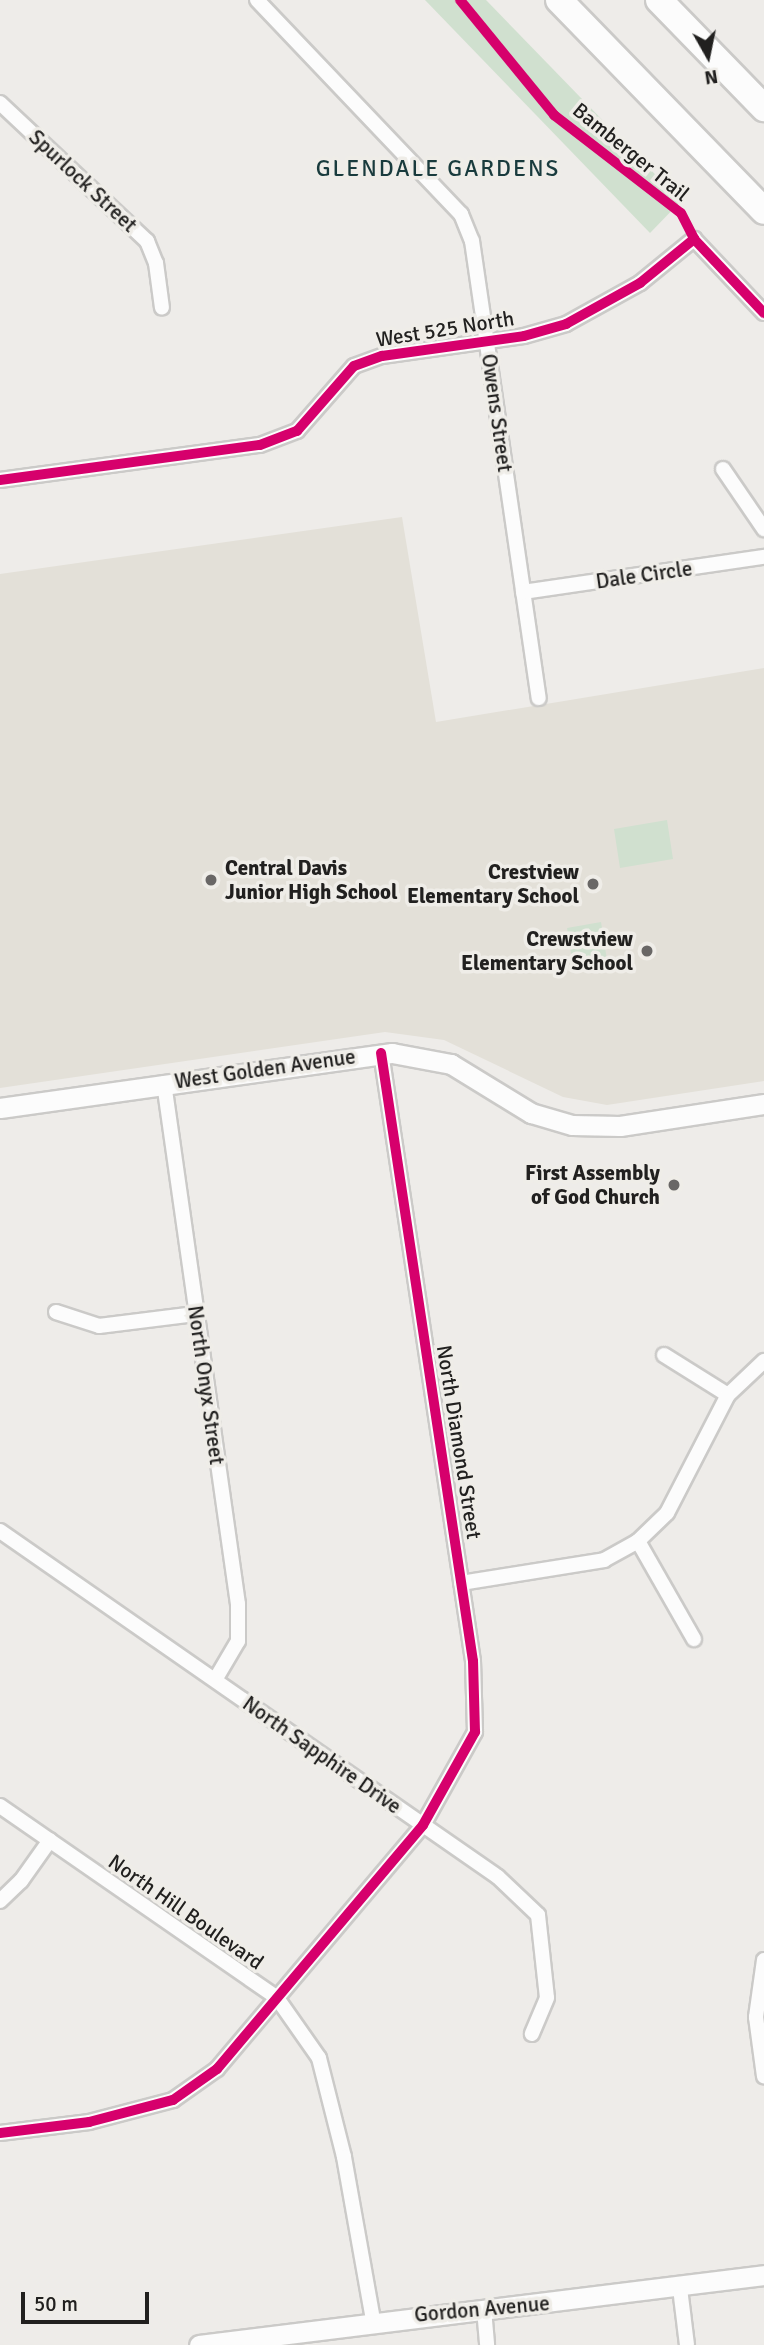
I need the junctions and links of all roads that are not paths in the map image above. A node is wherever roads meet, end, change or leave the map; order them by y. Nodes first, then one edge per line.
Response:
1 (257, 0) edge
2 (559, 0) edge
3 (659, 0) edge
4 (0, 103) edge
5 (764, 108) edge
6 (764, 211) edge
7 (162, 308) dead end
8 (764, 313) edge
9 (486, 340) junction
10 (723, 470) dead end
11 (0, 480) edge
12 (764, 529) edge
13 (764, 557) edge
14 (523, 592) junction
15 (539, 698) dead end
16 (381, 1053) junction
17 (164, 1083) junction
18 (764, 1104) edge
19 (0, 1108) edge
20 (55, 1312) dead end
21 (195, 1314) junction
22 (664, 1355) dead end
23 (764, 1361) edge
24 (728, 1395) junction
25 (2, 1536) edge
26 (638, 1541) junction
27 (461, 1583) junction
28 (694, 1639) dead end
29 (215, 1681) junction
30 (0, 1806) edge
31 (423, 1825) junction
32 (50, 1840) junction
33 (0, 1901) edge
34 (764, 1960) edge
35 (277, 1998) junction
36 (760, 2017) edge
37 (532, 2034) dead end
38 (764, 2076) edge
39 (0, 2133) edge
40 (764, 2275) edge
41 (680, 2288) junction
42 (484, 2309) junction
43 (373, 2320) junction
44 (199, 2345) edge
45 (487, 2345) edge
46 (687, 2345) edge

1 - 9 street, Owens Street
2 - 6 highway
3 - 5 highway
4 - 7 street, Spurlock Street
8 - 9 street, West 525 North
9 - 11 street, West 525 North
9 - 14 street, Owens Street
10 - 12 street
13 - 14 street, Dale Circle
14 - 15 street, Owens Street
16 - 17 street, West Golden Avenue
16 - 18 street, West Golden Avenue
16 - 27 street, North Diamond Street
17 - 19 street, West Golden Avenue
17 - 21 street, North Onyx Street
20 - 21 street
21 - 29 street, North Onyx Street
22 - 24 street
23 - 24 street
24 - 26 street
25 - 29 street, North Sapphire Drive
26 - 27 street
26 - 28 street
27 - 31 street, North Diamond Street
29 - 31 street, North Sapphire Drive
30 - 32 street, North Hill Boulevard
31 - 35 street, North Diamond Street
31 - 37 street, North Sapphire Drive
32 - 33 street
32 - 35 street, North Hill Boulevard
34 - 36 street
35 - 39 street, North Diamond Street
35 - 43 street, North Hill Boulevard
36 - 38 street
40 - 41 street, Gordon Avenue
41 - 42 street, Gordon Avenue
41 - 46 street
42 - 43 street, Gordon Avenue
42 - 45 street
43 - 44 street, Gordon Avenue

